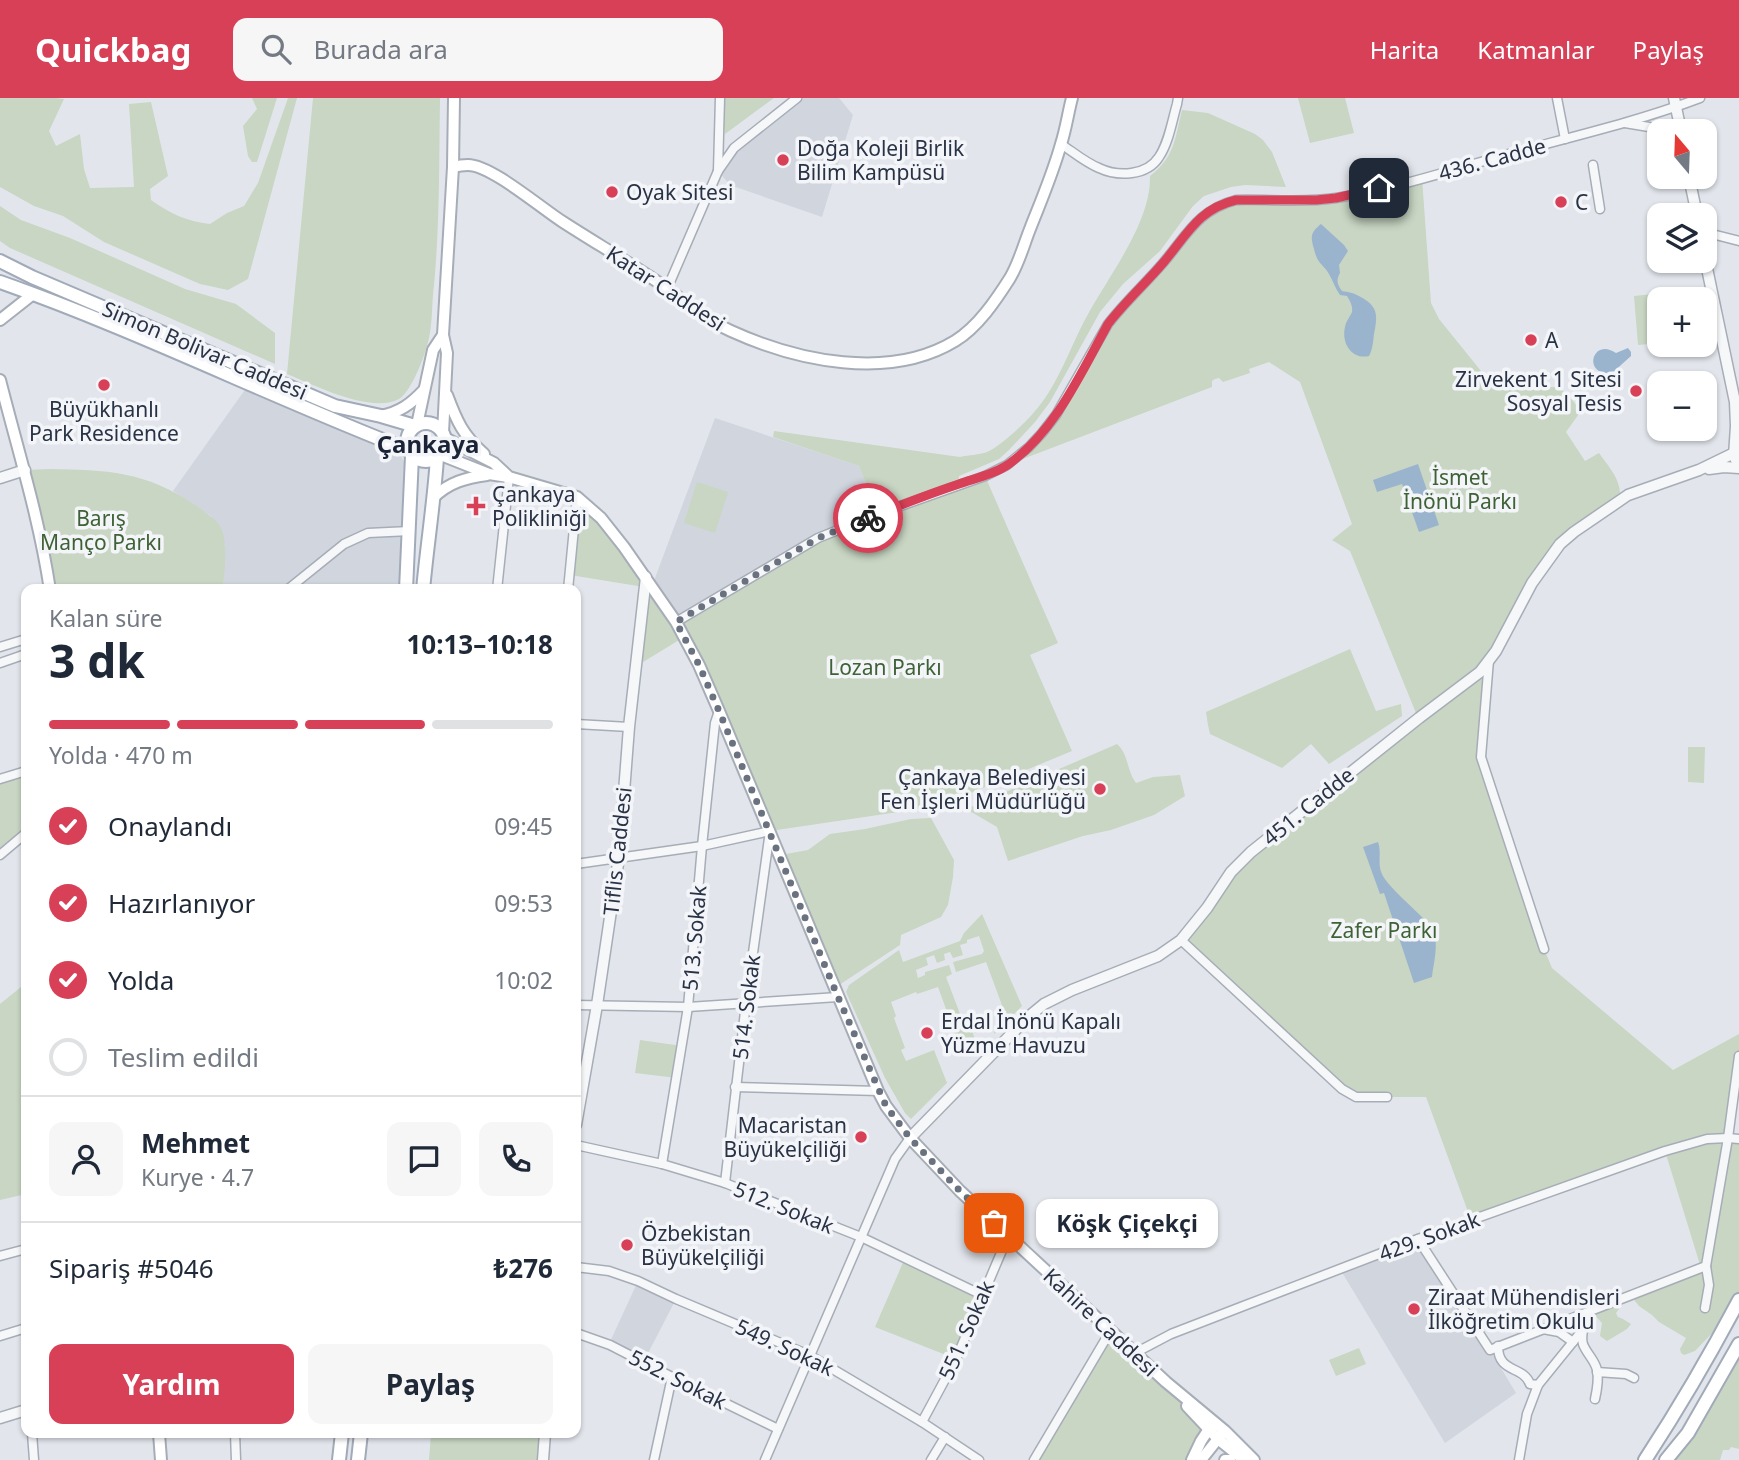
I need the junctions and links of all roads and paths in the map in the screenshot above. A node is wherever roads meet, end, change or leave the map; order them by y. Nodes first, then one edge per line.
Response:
1 (454, 98) edge
2 (720, 98) edge
3 (797, 98) edge
4 (1072, 98) edge
5 (1178, 98) edge
6 (1557, 98) edge
7 (1700, 98) edge
8 (1675, 103) edge
9 (1623, 123) junction
10 (1647, 127) edge
11 (1565, 139) junction
12 (1061, 144) junction
13 (1593, 165) dead end
14 (453, 167) junction
15 (718, 171) junction
16 (1600, 209) dead end
17 (1717, 235) edge
18 (1739, 241) edge
19 (0, 261) edge
20 (1708, 273) edge
21 (0, 282) edge
22 (667, 289) junction
23 (33, 294) junction
24 (0, 320) edge
25 (443, 335) junction
26 (0, 380) edge
27 (426, 388) junction
28 (445, 390) junction
29 (1737, 406) edge
30 (381, 415) junction
31 (416, 426) junction
32 (444, 435) junction
33 (1736, 449) edge
34 (410, 453) junction
35 (439, 456) junction
36 (1739, 467) edge
37 (492, 469) junction
38 (25, 470) junction
39 (1699, 470) junction
40 (509, 477) junction
41 (0, 478) edge
42 (411, 489) junction
43 (434, 495) junction
44 (577, 497) junction
45 (410, 531) junction
46 (646, 577) junction
47 (49, 584) edge
48 (294, 584) edge
49 (406, 584) edge
50 (425, 584) edge
51 (498, 584) edge
52 (569, 584) edge
53 (676, 622) junction
54 (21, 641) edge
55 (0, 647) edge
56 (21, 656) edge
57 (1489, 660) junction
58 (0, 663) edge
59 (719, 711) junction
60 (581, 724) edge
61 (629, 727) junction
62 (21, 773) edge
63 (0, 779) edge
64 (770, 831) junction
65 (21, 838) edge
66 (702, 846) junction
67 (0, 855) edge
68 (619, 858) junction
69 (581, 863) edge
70 (1181, 940) junction
71 (1544, 949) dead end
72 (838, 997) junction
73 (746, 1003) junction
74 (581, 1005) edge
75 (597, 1006) junction
76 (688, 1007) junction
77 (1739, 1056) edge
78 (735, 1087) junction
79 (878, 1091) junction
80 (581, 1097) edge
81 (1387, 1097) dead end
82 (910, 1138) junction
83 (1728, 1138) junction
84 (1739, 1139) edge
85 (581, 1145) edge
86 (662, 1164) junction
87 (725, 1183) junction
88 (861, 1237) junction
89 (1011, 1239) junction
90 (1418, 1239) junction
91 (21, 1250) edge
92 (0, 1256) edge
93 (1706, 1266) junction
94 (581, 1267) edge
95 (982, 1295) junction
96 (1739, 1300) edge
97 (1705, 1307) dead end
98 (1591, 1311) junction
99 (1584, 1327) junction
100 (1543, 1329) junction
101 (21, 1330) edge
102 (1111, 1330) junction
103 (581, 1335) edge
104 (0, 1336) edge
105 (1573, 1342) junction
106 (1739, 1344) edge
107 (1498, 1346) junction
108 (1135, 1353) junction
109 (809, 1355) junction
110 (1597, 1372) junction
111 (672, 1377) junction
112 (1634, 1378) dead end
113 (1538, 1385) junction
114 (1595, 1399) dead end
115 (21, 1412) edge
116 (0, 1418) edge
117 (922, 1422) junction
118 (1212, 1425) junction
119 (778, 1429) junction
120 (1222, 1435) junction
121 (945, 1437) junction
122 (32, 1438) edge
123 (159, 1438) edge
124 (235, 1438) edge
125 (341, 1438) edge
126 (360, 1438) edge
127 (545, 1438) edge
128 (34, 1460) edge
129 (161, 1460) edge
130 (236, 1460) edge
131 (339, 1460) edge
132 (358, 1460) edge
133 (543, 1460) edge
134 (654, 1460) edge
135 (765, 1460) edge
136 (931, 1460) edge
137 (979, 1460) edge
138 (1034, 1460) edge
139 (1192, 1460) edge
140 (1201, 1460) edge
141 (1244, 1460) edge
142 (1254, 1460) edge
143 (1519, 1460) edge
144 (1645, 1460) edge
145 (1666, 1460) edge

1 - 14 main road
2 - 15 street
3 - 15 street
4 - 12 main road, Katar Caddesi
5 - 12 street
6 - 11 street
7 - 8 street, 436. Cadde
8 - 9 street, 436. Cadde
9 - 10 street
9 - 11 street, 436. Cadde
11 - 53 street, 436. Cadde
12 - 22 main road, Katar Caddesi
13 - 16 street
14 - 22 main road, Katar Caddesi
14 - 25 main road
15 - 22 street
17 - 18 street
19 - 30 main road, Simon Bolivar Caddesi
20 - 29 street
21 - 23 main road, Simon Bolivar Caddesi
23 - 24 main road
23 - 34 main road, Simon Bolivar Caddesi
25 - 27 main road
25 - 28 main road
26 - 38 main road
27 - 30 main road
27 - 31 main road
28 - 32 main road
28 - 37 main road
29 - 33 street
30 - 31 main road, Simon Bolivar Caddesi
31 - 32 main road
31 - 34 main road
32 - 35 main road
32 - 37 main road
33 - 36 street
33 - 39 street
34 - 35 main road
34 - 42 main road
35 - 37 main road
35 - 43 main road
36 - 39 street
37 - 40 main road, Kahire Caddesi
37 - 43 main road
38 - 41 street
38 - 47 main road
39 - 57 street, 451. Cadde
40 - 44 main road, Kahire Caddesi
40 - 51 street
42 - 43 main road
42 - 45 main road
43 - 50 main road
44 - 46 main road, Kahire Caddesi
44 - 52 street
45 - 48 street
45 - 49 main road
46 - 53 main road, Kahire Caddesi
46 - 61 street, Tiflis Caddesi
53 - 59 main road, Kahire Caddesi
54 - 55 street
56 - 58 street
57 - 70 street, 451. Cadde
57 - 71 street
59 - 64 main road, Kahire Caddesi
59 - 66 street, 513. Sokak
60 - 61 street
61 - 68 street, Tiflis Caddesi
62 - 63 street
64 - 66 street
64 - 72 main road, Kahire Caddesi
64 - 73 street, 514. Sokak
65 - 67 street
66 - 68 street
66 - 76 street, 513. Sokak
68 - 69 street
68 - 75 street, Tiflis Caddesi
70 - 81 street
70 - 82 street, 451. Cadde
72 - 73 street
72 - 79 main road, Kahire Caddesi
73 - 76 street
73 - 78 street, 514. Sokak
74 - 75 street
75 - 76 street
75 - 80 street, Tiflis Caddesi
76 - 86 street, 513. Sokak
77 - 83 street
78 - 79 street
78 - 87 street, 514. Sokak
79 - 82 main road, Kahire Caddesi
82 - 88 street
82 - 89 main road, Kahire Caddesi
83 - 84 street, 429. Sokak
83 - 90 street, 429. Sokak
83 - 93 street
85 - 86 street, 512. Sokak
86 - 87 street, 512. Sokak
87 - 88 street, 512. Sokak
88 - 95 street, 512. Sokak
88 - 109 street
89 - 95 street, 551. Sokak
89 - 102 main road, Kahire Caddesi
90 - 107 street
90 - 108 street, 429. Sokak
91 - 92 street
93 - 97 street
93 - 98 street
94 - 109 street, 549. Sokak
95 - 117 street, 551. Sokak
96 - 144 main road
98 - 99 street
98 - 100 street
99 - 105 street
99 - 110 street
100 - 105 street
100 - 107 street
101 - 104 street
102 - 108 main road, Kahire Caddesi
102 - 138 street
103 - 111 street, 552. Sokak
105 - 113 street
106 - 145 main road
107 - 113 street
108 - 118 main road, Kahire Caddesi
109 - 117 street, 549. Sokak
109 - 119 street
110 - 112 street
110 - 114 street
111 - 119 street, 552. Sokak
111 - 134 street
113 - 143 street
115 - 116 street
117 - 121 street, 549. Sokak
118 - 120 main road, Kahire Caddesi
118 - 139 main road
119 - 135 street
120 - 140 main road
120 - 141 main road, Kahire Caddesi
120 - 142 main road, Kahire Caddesi
121 - 136 street
121 - 137 street, 549. Sokak
122 - 128 street
123 - 129 main road
124 - 130 street
125 - 131 main road
126 - 132 main road
127 - 133 street

